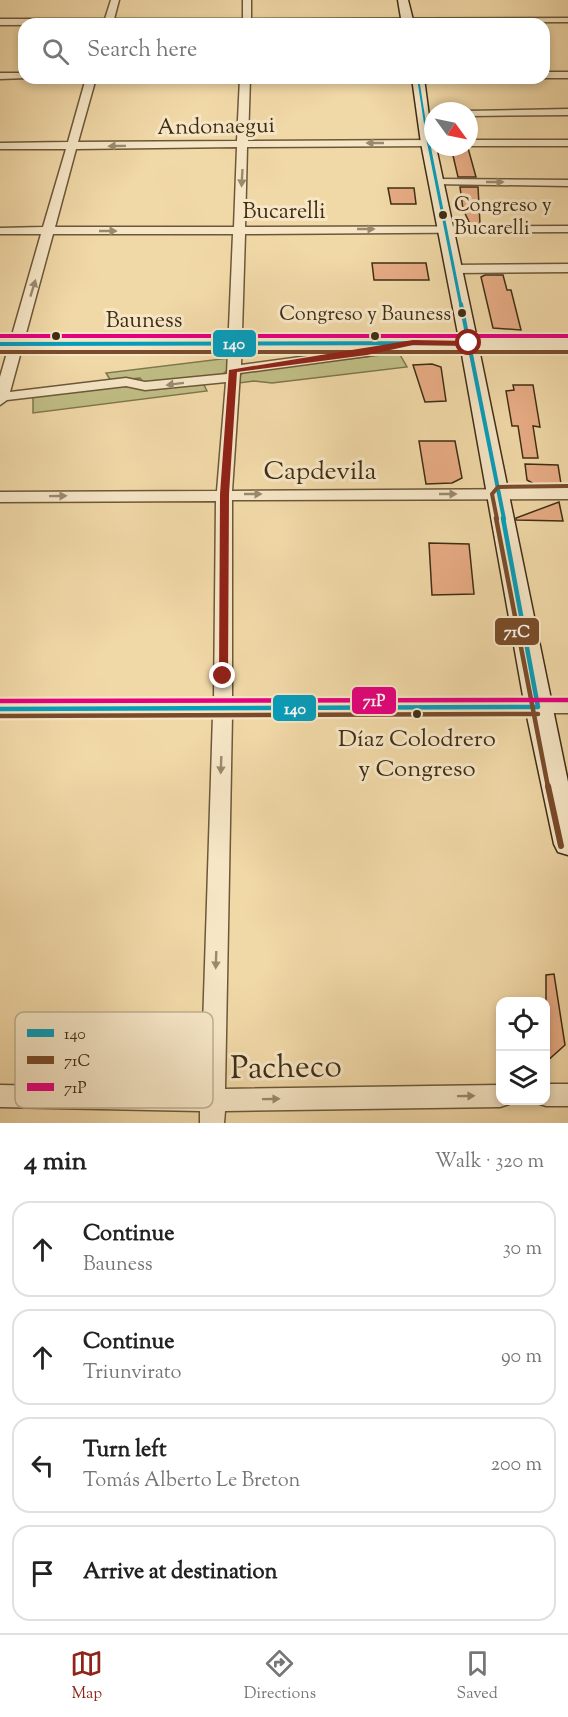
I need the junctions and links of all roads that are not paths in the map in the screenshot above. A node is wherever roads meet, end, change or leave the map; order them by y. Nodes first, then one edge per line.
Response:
1 (115, 0) edge
2 (247, 0) edge
3 (403, 0) edge
4 (110, 18) edge
5 (247, 18) edge
6 (406, 18) edge
7 (550, 20) edge
8 (568, 20) edge
9 (0, 22) edge
10 (18, 22) edge
11 (550, 75) edge
12 (568, 75) edge
13 (0, 76) edge
14 (18, 76) edge
15 (89, 84) edge
16 (245, 84) edge
17 (420, 84) edge
18 (425, 102) edge
19 (568, 112) edge
20 (478, 113) edge
21 (243, 143) junction
22 (424, 143) edge
23 (478, 143) edge
24 (568, 143) edge
25 (0, 146) edge
26 (70, 146) junction
27 (433, 156) edge
28 (437, 182) junction
29 (568, 183) edge
30 (445, 228) junction
31 (568, 229) edge
32 (239, 230) junction
33 (0, 231) edge
34 (50, 231) junction
35 (568, 268) edge
36 (453, 269) junction
37 (413, 342) junction
38 (235, 343) junction
39 (469, 343) junction
40 (8, 344) edge
41 (568, 344) edge
42 (233, 374) junction
43 (0, 399) edge
44 (224, 494) junction
45 (568, 494) edge
46 (499, 495) junction
47 (0, 496) edge
48 (223, 706) junction
49 (538, 706) junction
50 (568, 706) edge
51 (0, 709) edge
52 (568, 844) edge
53 (213, 1074) edge
54 (550, 1095) edge
55 (568, 1095) edge
56 (0, 1096) edge
57 (496, 1096) edge
58 (15, 1097) edge
59 (170, 1108) edge
60 (212, 1111) edge

1 - 4 street
2 - 5 street
3 - 6 main road
7 - 8 street
9 - 10 street
11 - 12 street
13 - 14 street
15 - 26 street
16 - 21 street
17 - 18 main road
19 - 20 street
22 -> 21 street, Andonaegui
21 -> 26 street, Andonaegui
21 -> 32 street
23 - 24 street
25 - 26 street, Andonaegui
26 - 34 street
27 - 28 main road
28 -> 29 street
28 - 30 main road
30 - 31 street, Bucarelli
32 -> 30 street, Bucarelli
30 - 36 main road
34 -> 32 street, Bucarelli
32 - 38 street
33 - 34 street, Bucarelli
40 -> 34 street
35 - 36 street
36 - 39 main road
37 - 38 main road, Bauness
37 - 39 main road, Bauness
37 - 42 street
38 - 40 main road, Bauness
38 - 42 street
39 - 41 main road, Bauness
39 - 46 main road
40 - 43 street
42 -> 43 street
42 - 44 street
44 -> 46 street, Capdevila
47 -> 44 street, Capdevila
44 - 48 street
45 - 46 street, Capdevila
46 - 49 main road
48 - 49 street
48 - 51 street
48 -> 53 street
49 - 50 street
49 - 52 main road
54 - 55 street
56 - 58 street, Pacheco
60 -> 57 street, Pacheco
59 - 60 street, Pacheco

